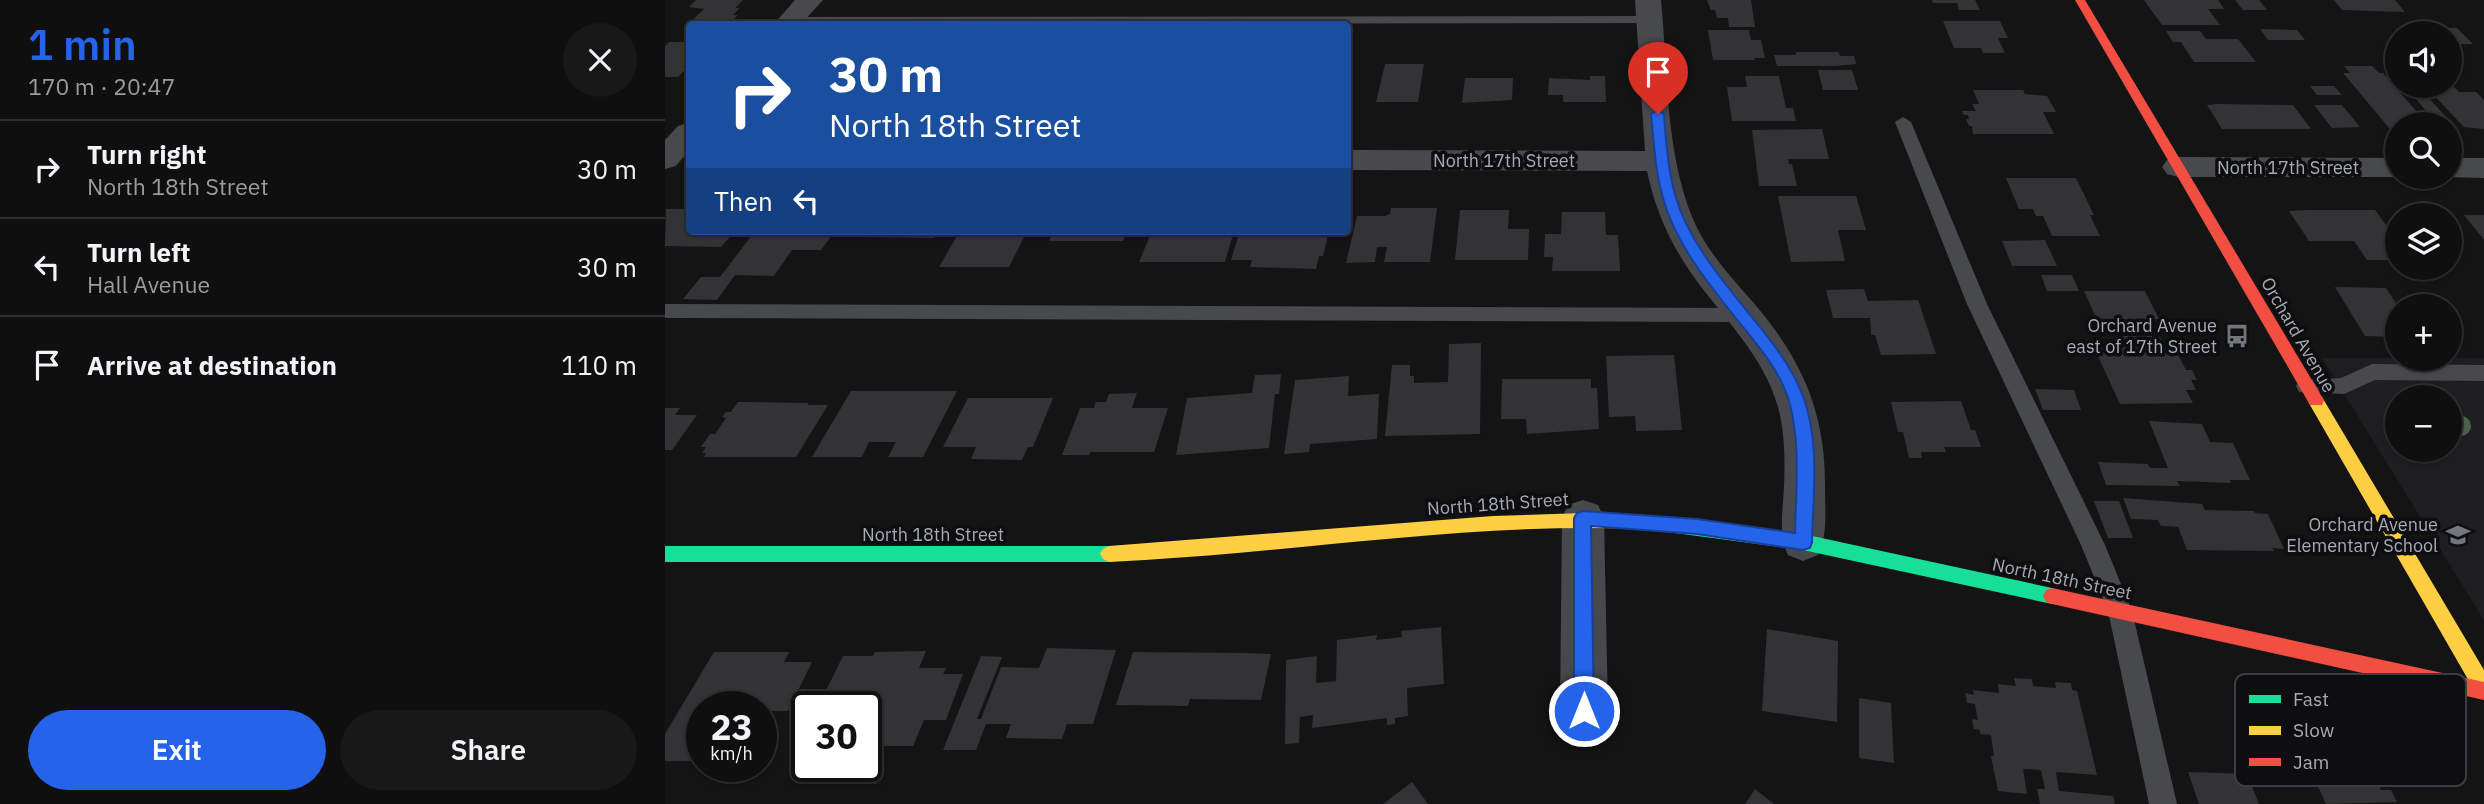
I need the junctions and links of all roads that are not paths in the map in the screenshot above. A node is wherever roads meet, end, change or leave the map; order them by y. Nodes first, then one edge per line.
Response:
1 (810, 0) edge
2 (2080, 0) edge
3 (1649, 10) edge
4 (791, 21) edge
5 (921, 21) edge
6 (1903, 122) dead end
7 (686, 136) edge
8 (665, 160) edge
9 (686, 160) edge
10 (1351, 160) edge
11 (1661, 162) junction
12 (2178, 167) junction
13 (2385, 168) edge
14 (2462, 168) edge
15 (2484, 168) edge
16 (665, 311) edge
17 (1742, 315) junction
18 (2484, 373) edge
19 (2306, 386) junction
20 (1583, 518) junction
21 (1803, 542) junction
22 (665, 554) edge
23 (2120, 611) junction
24 (2410, 674) edge
25 (2466, 686) edge
26 (2484, 690) edge
27 (1584, 711) dead end
28 (2163, 804) edge

1 - 4 street
2 - 12 street, Orchard Avenue
3 - 5 lane
3 - 11 street
6 - 23 lane
7 - 8 street
8 - 9 street
10 - 11 street, North 17th Street
11 - 17 street
12 - 13 street, North 17th Street
12 - 19 street, Orchard Avenue
14 - 15 street
16 - 17 lane
17 - 21 street
18 - 19 lane
19 - 26 street, Orchard Avenue
20 - 21 street, North 18th Street
20 - 22 street, North 18th Street
20 - 27 street
21 - 23 street, North 18th Street
23 - 24 street, North 18th Street
23 - 28 lane
25 - 26 street, North 18th Street

